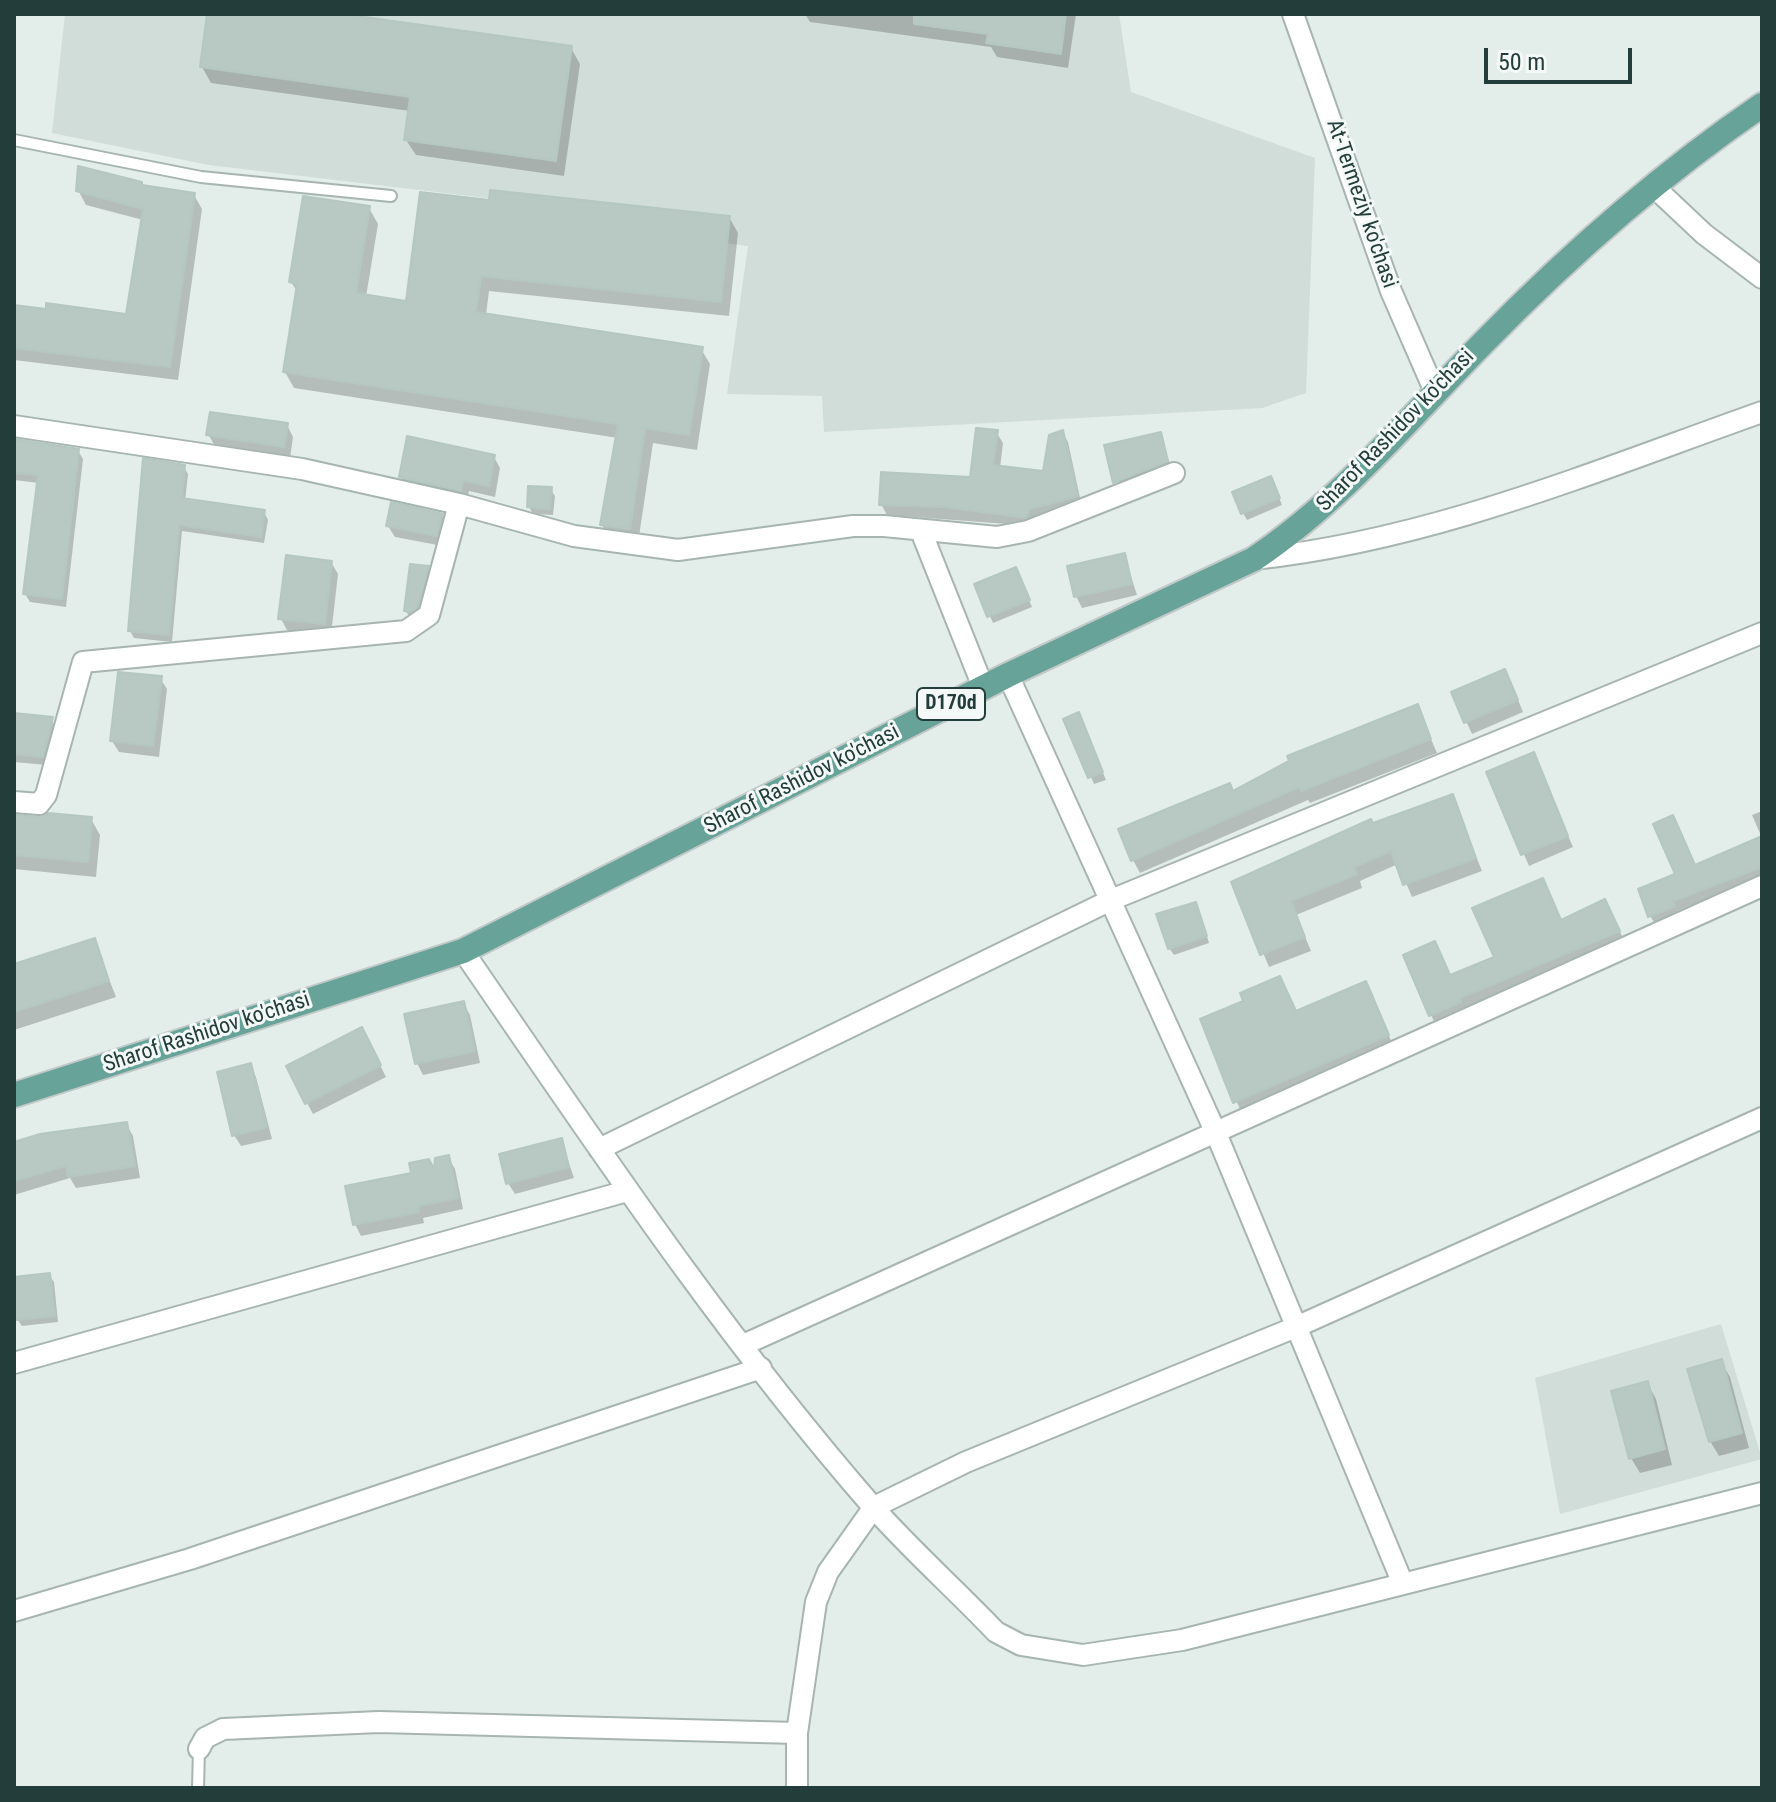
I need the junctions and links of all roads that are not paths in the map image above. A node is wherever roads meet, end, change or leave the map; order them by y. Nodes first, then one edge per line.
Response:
1 (1293, 14) edge
2 (1762, 105) edge
3 (14, 140) edge
4 (1653, 186) junction
5 (391, 196) dead end
6 (1762, 278) edge
7 (1435, 392) junction
8 (1762, 412) edge
9 (14, 426) edge
10 (1174, 473) dead end
11 (459, 504) junction
12 (921, 531) junction
13 (1254, 559) junction
14 (1762, 633) edge
15 (1008, 675) junction
16 (983, 687) junction
17 (14, 802) edge
18 (1762, 886) edge
19 (1111, 900) junction
20 (463, 951) junction
21 (14, 1095) edge
22 (1762, 1118) edge
23 (1216, 1133) junction
24 (599, 1149) junction
25 (627, 1191) junction
26 (1296, 1327) junction
27 (743, 1345) junction
28 (14, 1363) edge
29 (761, 1368) junction
30 (1762, 1493) edge
31 (874, 1507) junction
32 (1403, 1584) junction
33 (14, 1611) edge
34 (797, 1733) junction
35 (199, 1749) joint
36 (198, 1788) edge
37 (797, 1788) edge

1 - 7 street, At-Termeziy ko'chasi
2 - 4 main road, Sharof Rashidov ko'chasi / D170d
3 - 5 lane
4 - 6 street
4 - 7 main road, Sharof Rashidov ko'chasi / D170d
7 - 13 main road, Sharof Rashidov ko'chasi / D170d
8 - 13 street
9 - 11 street
10 - 12 street
11 - 12 street
11 - 17 street
12 - 16 street
13 - 15 main road, Sharof Rashidov ko'chasi / D170d
14 - 19 street
15 - 16 main road, Sharof Rashidov ko'chasi / D170d
15 - 19 street
16 - 20 main road, Sharof Rashidov ko'chasi / D170d
18 - 23 street
19 - 23 street
19 - 24 street
20 - 21 main road, Sharof Rashidov ko'chasi / D170d
20 - 24 street
22 - 26 street
23 - 26 street
23 - 27 street
24 - 25 street
25 - 27 street
25 - 28 street
26 - 31 street
26 - 32 street
27 - 29 street
29 - 31 street
29 - 33 street
30 - 32 street
31 - 32 street
31 - 34 street
34 - 35 street
34 - 37 street
35 - 36 lane

